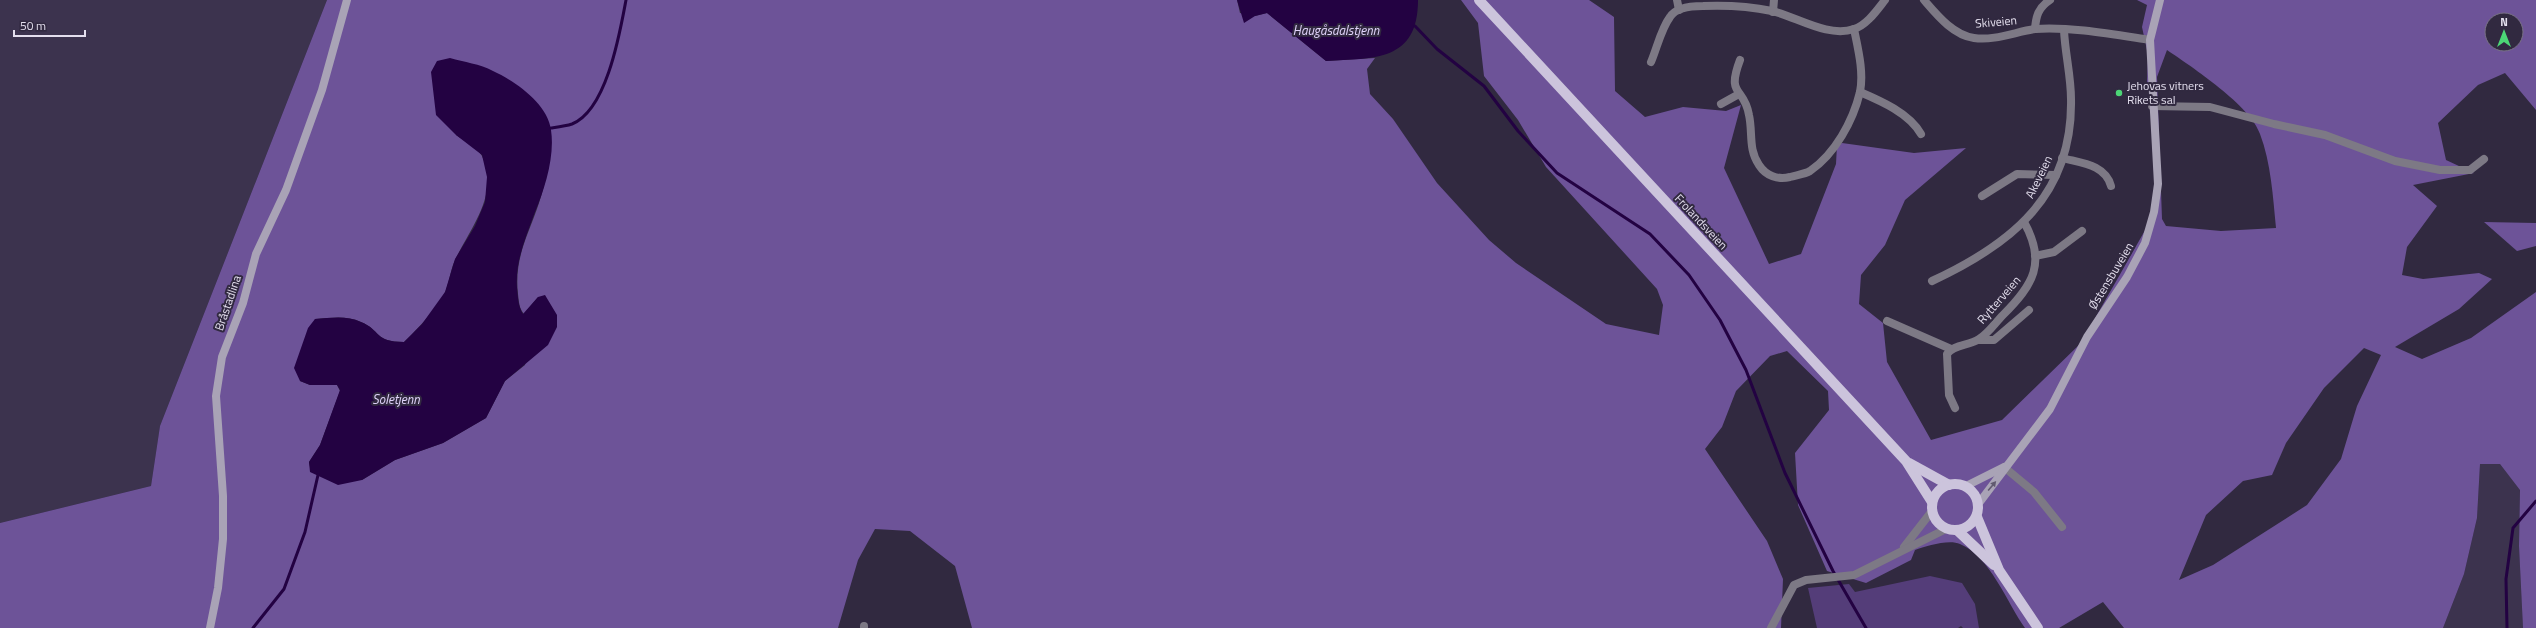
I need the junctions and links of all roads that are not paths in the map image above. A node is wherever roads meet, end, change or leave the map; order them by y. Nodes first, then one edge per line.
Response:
1 (347, 0) edge
2 (1479, 0) edge
3 (1677, 0) edge
4 (1774, 0) edge
5 (1885, 0) edge
6 (1924, 0) edge
7 (2050, 0) edge
8 (2160, 0) edge
9 (1679, 10) junction
10 (1773, 12) junction
11 (1854, 29) junction
12 (2035, 29) junction
13 (2064, 30) junction
14 (2150, 40) junction
15 (1740, 60) dead end
16 (1651, 62) dead end
17 (1860, 92) junction
18 (1739, 94) junction
19 (1721, 104) dead end
20 (2152, 106) junction
21 (1921, 134) dead end
22 (2062, 158) junction
23 (2484, 160) dead end
24 (2056, 175) junction
25 (2111, 186) dead end
26 (1982, 196) dead end
27 (2024, 222) junction
28 (2082, 231) dead end
29 (2036, 256) junction
30 (1932, 281) dead end
31 (2030, 310) dead end
32 (1887, 321) dead end
33 (1979, 340) junction
34 (1950, 349) junction
35 (1955, 408) dead end
36 (1906, 461) junction
37 (2004, 467) junction
38 (1948, 484) junction
39 (1966, 486) junction
40 (1979, 503) junction
41 (1932, 507) junction
42 (1977, 517) junction
43 (2062, 527) dead end
44 (1946, 529) junction
45 (1958, 531) junction
46 (1901, 550) junction
47 (1999, 570) junction
48 (210, 628) edge
49 (1771, 628) edge
50 (2038, 628) edge

1 - 48 main road, Bråstadlina
2 - 36 main road, Frolandsveien
3 - 9 street
4 - 10 street
5 - 11 street
6 - 12 street, Skiveien
7 - 12 street, Skiveien
8 - 14 main road, Østensbuveien
9 - 10 street
9 - 16 street
10 - 11 street
11 - 17 street
12 - 13 street, Skiveien
13 - 14 street, Skiveien
13 - 22 street, Akeveien
14 - 20 main road, Østensbuveien
15 - 18 street
17 - 18 street
17 - 21 street
18 - 19 street
20 - 23 street
20 - 37 main road, Østensbuveien
22 - 24 street, Akeveien
22 - 25 street
24 - 26 street
24 - 27 street, Akeveien
27 - 29 street, Rytterveien
27 - 30 street, Akeveien
28 - 29 street
29 - 33 street, Rytterveien
31 - 33 street
32 - 34 street
33 - 34 street, Rytterveien
34 - 35 street
36 - 38 main road, Frolandsveien
36 - 41 main road, Frolandsveien
37 - 39 main road, Østensbuveien
40 -> 37 main road, Østensbuveien
37 - 43 street
38 - 39 main road
38 - 41 main road
39 - 40 main road
40 - 42 main road
41 - 44 main road
41 - 46 street
42 - 45 main road
42 - 47 main road
44 - 45 main road
44 - 46 street
45 - 47 main road
46 - 49 street
47 - 50 main road

